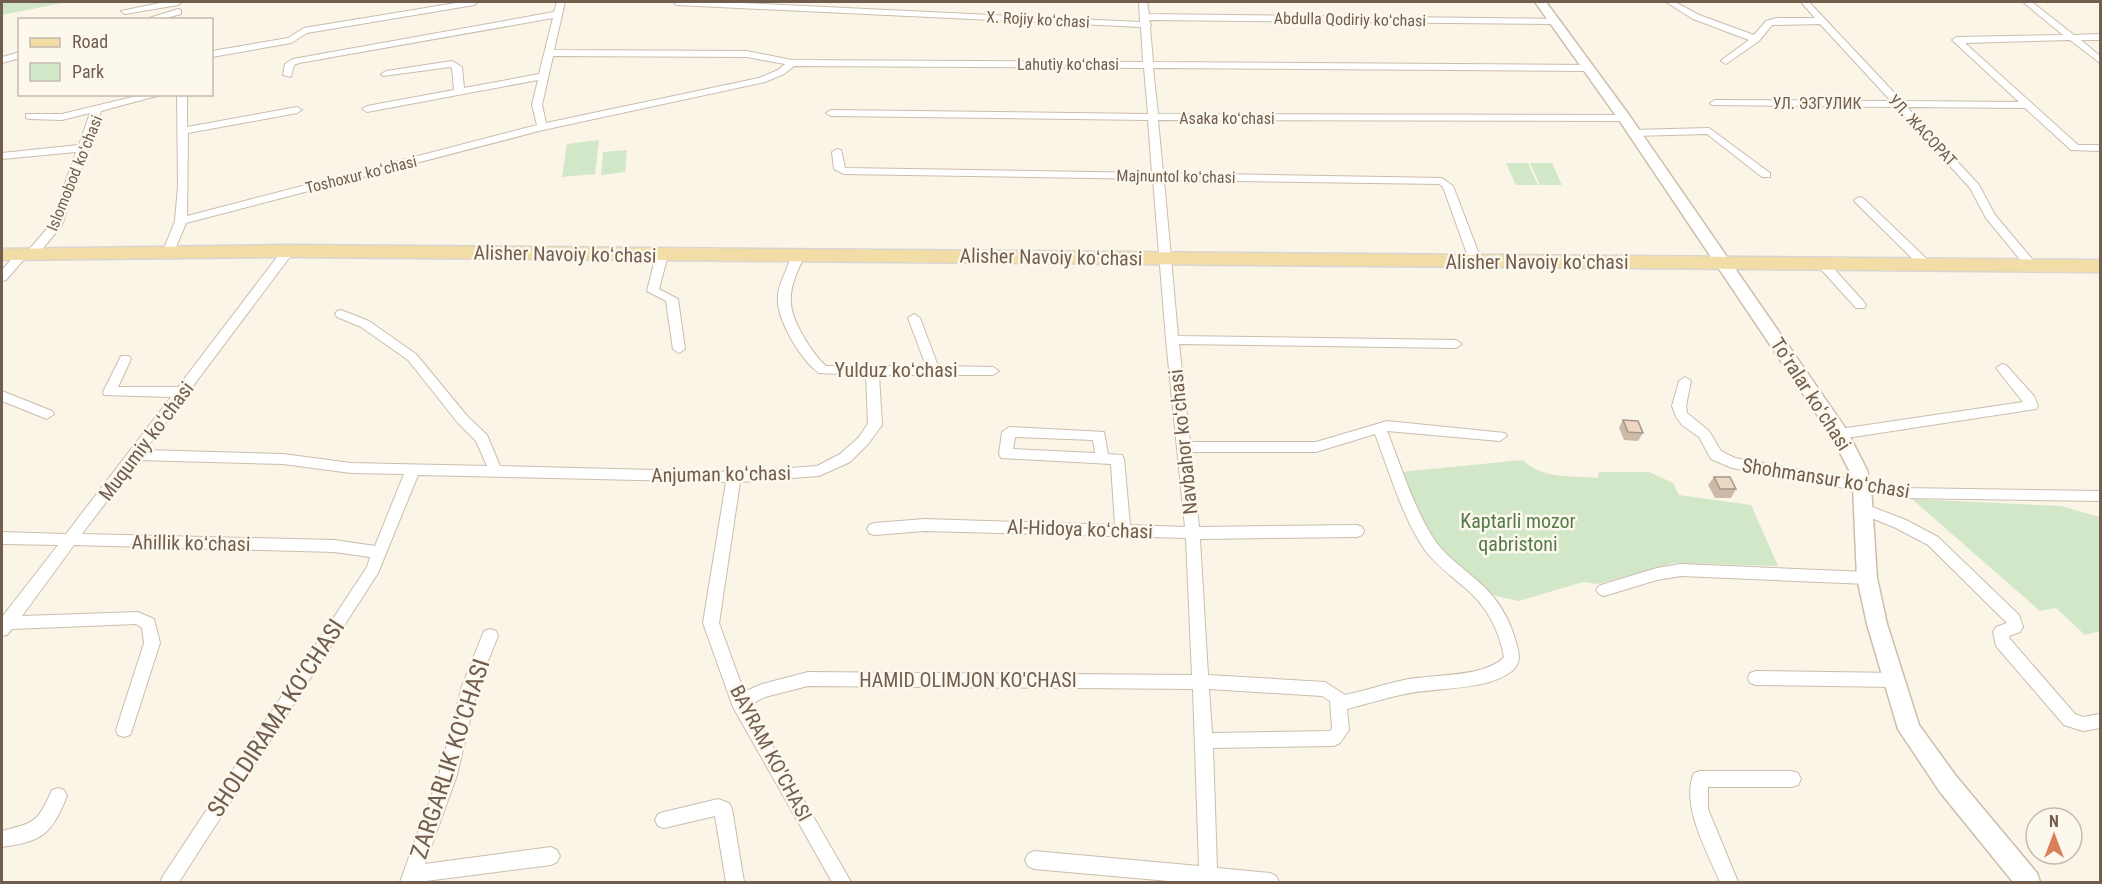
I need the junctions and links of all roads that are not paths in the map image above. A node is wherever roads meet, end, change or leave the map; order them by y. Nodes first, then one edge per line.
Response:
1 (474, 2) edge
2 (561, 2) edge
3 (677, 2) edge
4 (1143, 2) edge
5 (1540, 2) edge
6 (1670, 2) edge
7 (1805, 2) edge
8 (2027, 2) edge
9 (826, 5) edge
10 (178, 9) edge
11 (125, 11) dead end
12 (558, 14) junction
13 (153, 18) edge
14 (1146, 21) junction
15 (1555, 21) junction
16 (1823, 21) junction
17 (2100, 37) edge
18 (1756, 39) junction
19 (2075, 39) junction
20 (549, 53) junction
21 (213, 54) edge
22 (18, 56) edge
23 (2, 60) edge
24 (2100, 60) edge
25 (1726, 61) dead end
26 (792, 63) junction
27 (1150, 64) junction
28 (1588, 68) junction
29 (386, 74) dead end
30 (288, 75) dead end
31 (544, 76) junction
32 (459, 92) junction
33 (151, 96) edge
34 (182, 96) edge
35 (1715, 102) dead end
36 (1897, 102) junction
37 (2028, 105) junction
38 (368, 109) dead end
39 (96, 110) junction
40 (297, 110) dead end
41 (831, 113) dead end
42 (30, 116) dead end
43 (1153, 117) junction
44 (1624, 118) junction
45 (542, 127) junction
46 (183, 131) junction
47 (1634, 134) junction
48 (84, 148) junction
49 (2098, 150) edge
50 (837, 152) dead end
51 (2, 156) edge
52 (1158, 175) junction
53 (1766, 175) dead end
54 (1859, 200) dead end
55 (181, 221) junction
56 (169, 251) junction
57 (288, 251) junction
58 (2, 255) edge
59 (27, 255) junction
60 (662, 255) junction
61 (799, 255) junction
62 (1166, 258) junction
63 (1476, 262) junction
64 (1722, 263) junction
65 (1823, 264) junction
66 (1926, 265) junction
67 (2032, 266) junction
68 (2100, 266) edge
69 (2, 277) edge
70 (1860, 305) dead end
71 (341, 314) dead end
72 (914, 318) dead end
73 (1172, 340) junction
74 (1456, 344) dead end
75 (679, 349) dead end
76 (125, 359) dead end
77 (2002, 368) dead end
78 (933, 369) junction
79 (993, 371) dead end
80 (872, 372) junction
81 (1685, 381) dead end
82 (183, 392) junction
83 (2, 396) edge
84 (47, 414) dead end
85 (1379, 427) junction
86 (1840, 434) junction
87 (1500, 436) dead end
88 (1184, 447) junction
89 (135, 455) junction
90 (1102, 456) junction
91 (413, 470) junction
92 (495, 470) junction
93 (734, 477) junction
94 (1862, 487) junction
95 (2100, 496) edge
96 (1862, 508) junction
97 (874, 529) dead end
98 (1123, 531) junction
99 (1357, 531) dead end
100 (1193, 533) junction
101 (2, 538) edge
102 (70, 540) junction
103 (381, 553) junction
104 (1867, 578) junction
105 (1604, 590) dead end
106 (3, 625) edge
107 (490, 636) dead end
108 (1756, 678) dead end
109 (1896, 680) junction
110 (1202, 682) junction
111 (739, 702) junction
112 (1339, 703) junction
113 (2100, 721) edge
114 (124, 730) dead end
115 (1204, 741) junction
116 (1792, 779) dead end
117 (58, 796) dead end
118 (664, 820) dead end
119 (2, 839) edge
120 (551, 856) dead end
121 (1034, 860) dead end
122 (411, 878) edge
123 (1208, 880) edge
124 (169, 882) edge
125 (735, 882) edge
126 (842, 882) edge
127 (1270, 882) edge
128 (1729, 882) edge
129 (2028, 882) edge

1 - 21 street
2 - 12 street
3 - 9 street, X. Rojiy koʻchasi
4 - 14 street, Navbahor koʻchasi
5 - 15 street, Toʻralar koʻchasi
6 - 18 street
7 - 16 street, УЛ. ЖАСОРАТ
8 - 19 street
9 - 14 street, X. Rojiy koʻchasi
10 - 11 street
10 - 13 street
12 - 20 street
12 - 30 street
14 - 15 street, Abdulla Qodiriy koʻchasi
14 - 27 street, Navbahor koʻchasi
15 - 28 street, Toʻralar koʻchasi
16 - 18 street
16 - 36 street, УЛ. ЖАСОРАТ
17 - 19 street
18 - 25 street
19 - 24 street
19 - 37 street
20 - 26 street, Lahutiy koʻchasi
20 - 31 street
22 - 23 street
26 - 27 street, Lahutiy koʻchasi
26 - 45 street, Toshoxur koʻchasi
27 - 28 street, Lahutiy koʻchasi
27 - 43 street, Navbahor koʻchasi
28 - 44 street, Toʻralar koʻchasi
29 - 32 street
31 - 32 street
31 - 45 street
32 - 38 street
33 - 39 street, Islomobod koʻchasi
34 - 46 street
35 - 36 street, УЛ. ЭЗГУЛИК
36 - 37 street, УЛ. ЭЗГУЛИК
36 - 67 street, УЛ. ЖАСОРАТ
37 - 49 street
39 - 42 street
39 - 48 street, Islomobod koʻchasi
40 - 46 street
41 - 43 street, Asaka koʻchasi
43 - 44 street, Asaka koʻchasi
43 - 52 street, Navbahor koʻchasi
44 - 47 street, Toʻralar koʻchasi
45 - 55 street, Toshoxur koʻchasi
46 - 55 street
47 - 53 street
47 - 64 street, Toʻralar koʻchasi
48 - 51 street
48 - 59 street, Islomobod koʻchasi
50 - 52 street, Majnuntol koʻchasi
52 - 62 street, Navbahor koʻchasi
52 - 63 street, Majnuntol koʻchasi
54 - 66 street
55 - 56 street
56 - 57 main road, Alisher Navoiy koʻchasi
56 - 59 main road, Alisher Navoiy koʻchasi
57 - 60 main road, Alisher Navoiy koʻchasi
57 - 82 street, Muqumiy koʻchasi
58 - 59 main road, Alisher Navoiy koʻchasi
59 - 69 street, Islomobod koʻchasi
60 - 61 main road, Alisher Navoiy koʻchasi
60 - 75 street
61 - 62 main road, Alisher Navoiy koʻchasi
61 - 80 street, Yulduz koʻchasi
62 - 63 main road, Alisher Navoiy koʻchasi
62 - 73 street, Navbahor koʻchasi
63 - 64 main road, Alisher Navoiy koʻchasi
64 - 65 main road, Alisher Navoiy koʻchasi
64 - 86 street, Toʻralar koʻchasi
65 - 66 main road, Alisher Navoiy koʻchasi
65 - 70 street
66 - 67 main road, Alisher Navoiy koʻchasi
67 - 68 main road, Alisher Navoiy koʻchasi
71 - 92 street
72 - 78 street
73 - 74 street
73 - 88 street, Navbahor koʻchasi
76 - 82 street
77 - 86 street
78 - 79 street, Yulduz koʻchasi
78 - 80 street, Yulduz koʻchasi
80 - 93 street, Anjuman koʻchasi
81 - 94 street, Shohmansur koʻchasi
82 - 89 street, Muqumiy koʻchasi
83 - 84 street
85 - 87 street
85 - 88 street
85 - 112 street
86 - 94 street, Toʻralar koʻchasi
88 - 100 street, Navbahor koʻchasi
89 - 91 street, Anjuman koʻchasi
89 - 102 street, Muqumiy koʻchasi
90 - 90 street
90 - 98 street
91 - 92 street, Anjuman koʻchasi
91 - 103 street, SHOLDIRAMA KO‘CHASI
92 - 93 street, Anjuman koʻchasi
93 - 111 street, BAYRAM KO'CHASI
94 - 95 street, Shohmansur koʻchasi
94 - 96 street, Toʻralar koʻchasi
96 - 104 street, Toʻralar koʻchasi
96 - 113 street
97 - 98 street, Al-Hidoya koʻchasi
98 - 100 street, Al-Hidoya koʻchasi
99 - 100 street, Al-Hidoya koʻchasi
100 - 110 street, Navbahor koʻchasi
101 - 102 street, Ahillik koʻchasi
102 - 103 street, Ahillik koʻchasi
102 - 106 street, Muqumiy koʻchasi
103 - 124 street, SHOLDIRAMA KO‘CHASI
104 - 105 street
104 - 109 street, Toʻralar koʻchasi
106 - 114 street
107 - 122 street, ZARGARLIK KO'CHASI
108 - 109 street
109 - 129 street, Toʻralar koʻchasi
110 - 111 street, HAMID OLIMJON KO'CHASI
110 - 112 street, HAMID OLIMJON KO'CHASI
110 - 115 street, Navbahor koʻchasi
111 - 126 street, BAYRAM KO'CHASI
112 - 115 street
115 - 123 street, Navbahor koʻchasi
116 - 128 street
117 - 119 street
118 - 125 street
120 - 122 street
121 - 123 street
123 - 127 street

